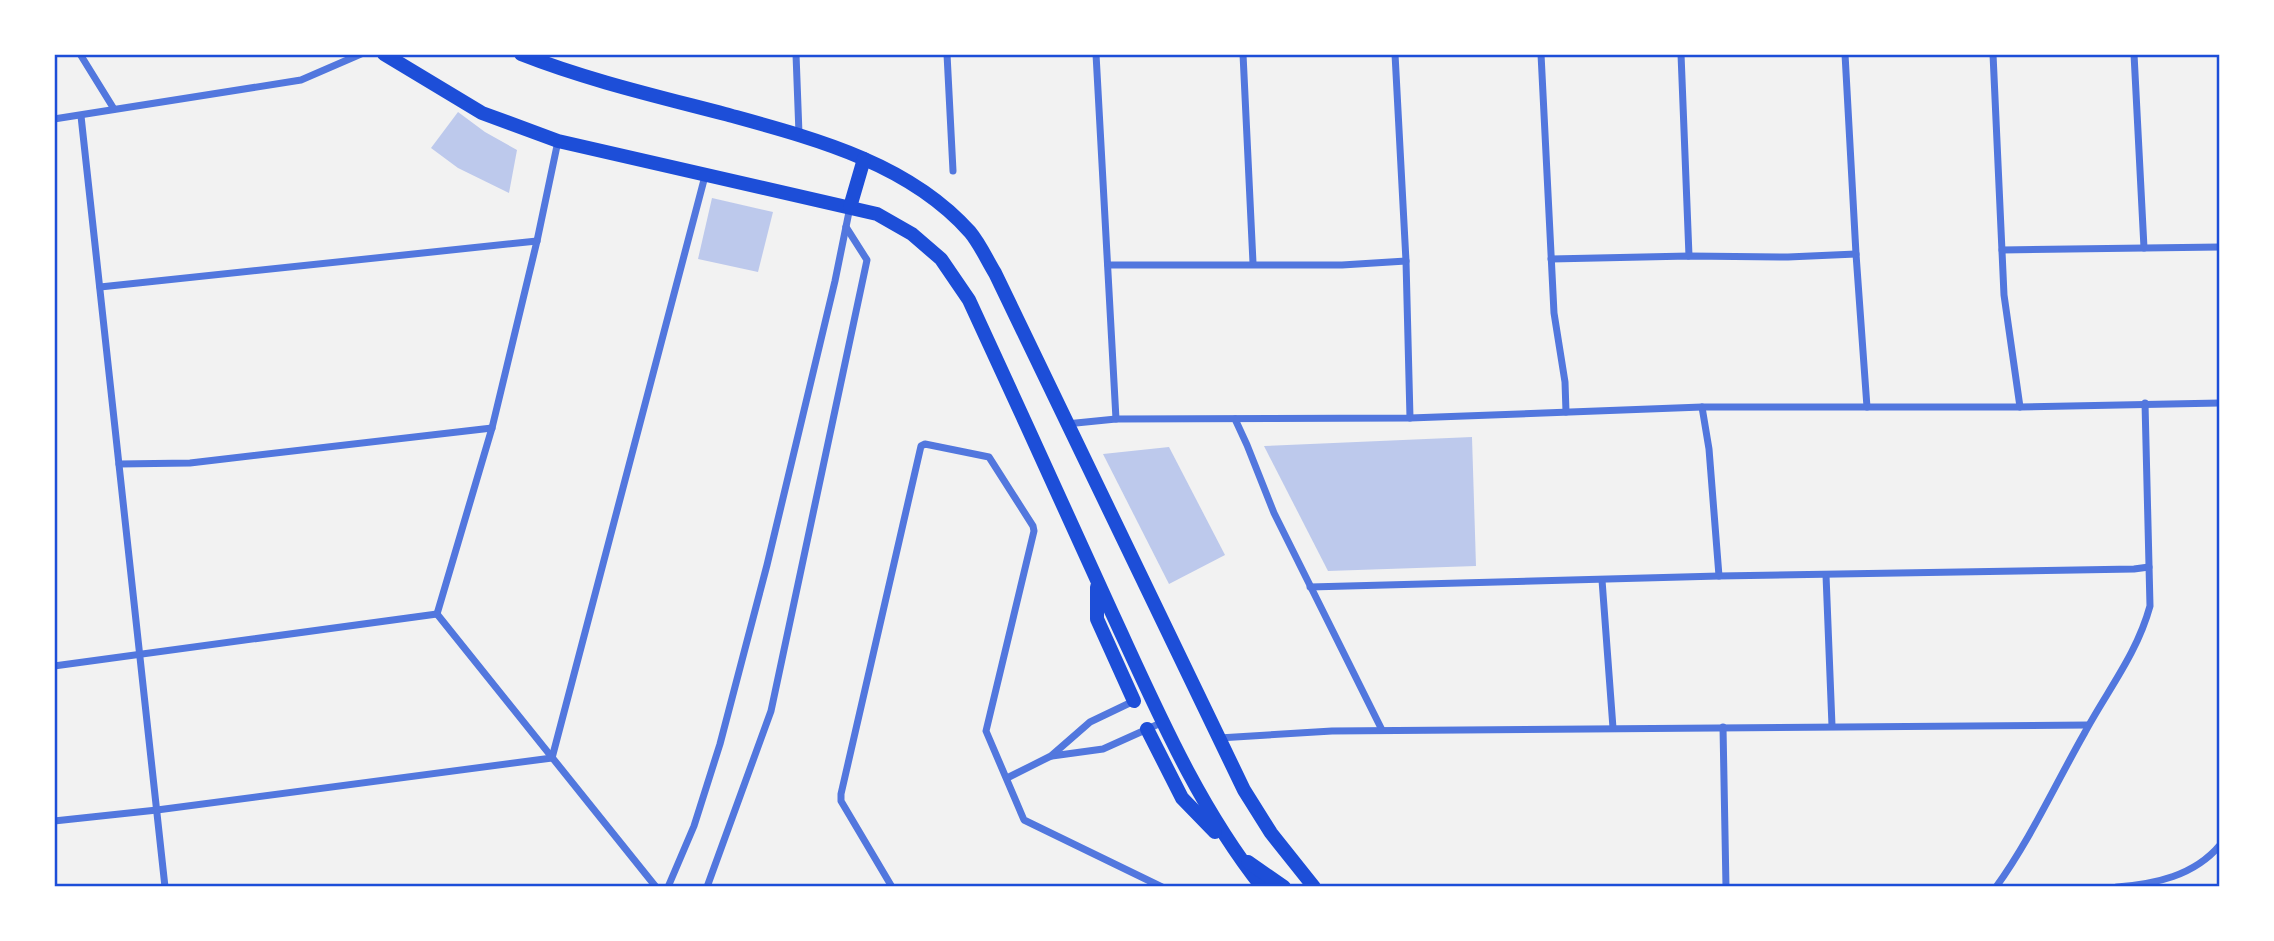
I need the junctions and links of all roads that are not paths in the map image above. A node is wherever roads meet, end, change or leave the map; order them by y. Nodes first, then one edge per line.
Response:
1 (80, 54) edge
2 (361, 54) edge
3 (384, 54) edge
4 (521, 54) edge
5 (796, 54) edge
6 (947, 54) edge
7 (1096, 54) edge
8 (1243, 54) edge
9 (1395, 54) edge
10 (1541, 54) edge
11 (1681, 54) edge
12 (1845, 54) edge
13 (1993, 54) edge
14 (2134, 54) edge
15 (114, 109) junction
16 (81, 116) junction
17 (54, 119) edge
18 (799, 134) junction
19 (558, 141) junction
20 (864, 159) junction
21 (953, 171) dead end
22 (705, 176) junction
23 (850, 206) junction
24 (846, 227) junction
25 (537, 241) junction
26 (2220, 247) edge
27 (2144, 248) junction
28 (2002, 250) junction
29 (1856, 254) junction
30 (1689, 256) junction
31 (1551, 259) junction
32 (1406, 261) junction
33 (1253, 263) junction
34 (1108, 265) junction
35 (100, 287) junction
36 (2145, 403) junction
37 (2220, 403) edge
38 (1702, 407) junction
39 (1867, 407) junction
40 (2020, 407) junction
41 (1566, 412) junction
42 (1410, 418) junction
43 (1116, 419) junction
44 (1235, 419) junction
45 (1066, 424) junction
46 (492, 428) junction
47 (119, 464) junction
48 (2149, 567) junction
49 (1826, 575) junction
50 (1719, 576) junction
51 (1097, 578) junction
52 (1602, 580) junction
53 (1310, 587) junction
54 (437, 614) junction
55 (140, 655) junction
56 (54, 666) edge
57 (1149, 694) junction
58 (1134, 701) junction
59 (1163, 722) junction
60 (2088, 725) junction
61 (1832, 726) junction
62 (1723, 727) junction
63 (1613, 728) junction
64 (1147, 729) junction
65 (1382, 730) junction
66 (1218, 738) junction
67 (1051, 757) junction
68 (552, 758) junction
69 (1007, 778) junction
70 (157, 810) junction
71 (54, 821) edge
72 (2220, 845) edge
73 (1235, 852) junction
74 (165, 887) edge
75 (656, 887) edge
76 (668, 887) edge
77 (707, 887) edge
78 (891, 887) edge
79 (1162, 887) edge
80 (1262, 887) edge
81 (1284, 887) edge
82 (1314, 887) edge
83 (1726, 887) edge
84 (1996, 887) edge
85 (2117, 887) edge

1 - 15 street
2 - 15 street
3 - 19 main road
4 - 18 main road
5 - 18 street
6 - 21 street
7 - 34 street
8 - 33 street
9 - 32 street
10 - 31 street
11 - 30 street
12 - 29 street
13 - 28 street
14 - 27 street
15 - 16 street
16 - 17 street
16 - 35 street
18 - 20 main road
19 - 22 main road
19 - 25 street
20 - 23 main road
20 - 45 main road
22 - 23 main road
22 - 68 street
23 - 24 street
23 - 51 main road
24 - 76 street
24 - 77 street
25 - 35 street
25 - 46 street
26 - 27 street
27 - 28 street
28 - 40 street
29 - 30 street
29 - 39 street
30 - 31 street
31 - 41 street
32 - 33 street
32 - 42 street
33 - 34 street
34 - 43 street
35 - 47 street
36 - 37 street
36 - 40 street
36 - 48 street
38 - 39 street
38 - 41 street
38 - 50 street
39 - 40 street
41 - 42 street
42 - 44 street
43 - 44 street
43 - 45 street
44 - 53 street
45 - 66 main road
46 - 47 street
46 - 54 street
47 - 55 street
48 - 49 street
48 - 60 street
49 - 50 street
49 - 61 street
50 - 52 street
51 - 57 main road
51 - 58 main road
52 - 53 street
52 - 63 street
53 - 65 street
54 - 55 street
54 - 68 street
55 - 56 street
55 - 70 street
57 - 58 street
57 - 59 main road
58 - 67 street
59 - 64 street
59 - 73 main road
60 - 61 street
60 - 84 street
61 - 62 street
62 - 63 street
62 - 83 street
63 - 65 street
64 - 67 street
64 - 73 main road
65 - 66 street
66 - 82 main road
67 - 69 street
68 - 70 street
68 - 75 street
69 - 78 street
69 - 79 street
70 - 71 street
70 - 74 street
72 - 85 street
73 - 80 main road
73 - 81 main road

